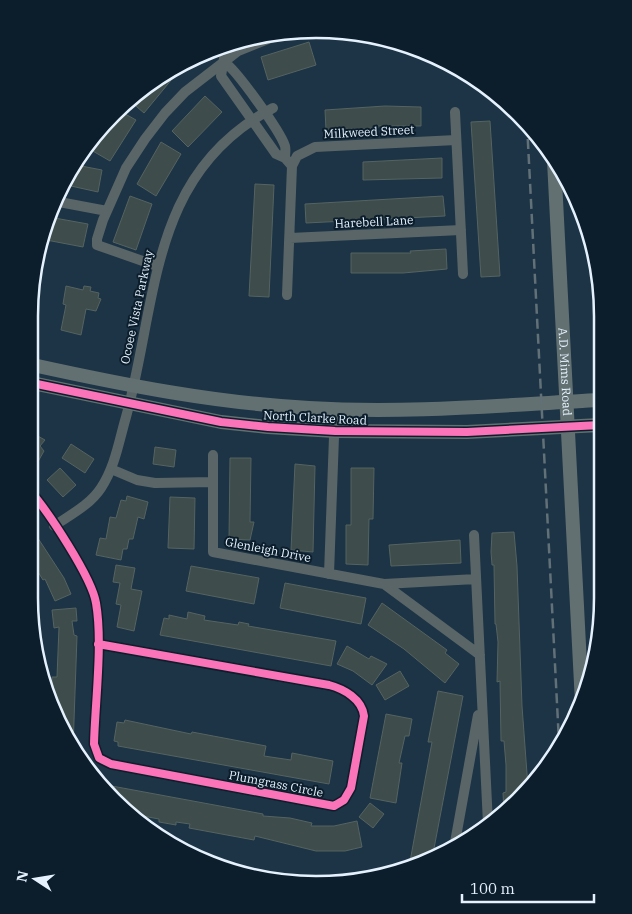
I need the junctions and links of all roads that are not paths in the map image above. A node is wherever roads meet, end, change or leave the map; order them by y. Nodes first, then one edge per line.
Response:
1 (250, 46) edge
2 (225, 52) edge
3 (224, 62) junction
4 (273, 108) dead end
5 (455, 112) dead end
6 (264, 113) junction
7 (252, 120) junction
8 (279, 137) junction
9 (456, 140) junction
10 (269, 144) junction
11 (285, 158) junction
12 (292, 166) junction
13 (555, 173) edge
14 (62, 202) edge
15 (107, 211) junction
16 (461, 230) junction
17 (290, 238) junction
18 (157, 266) junction
19 (463, 274) dead end
20 (287, 295) dead end
21 (38, 366) edge
22 (38, 384) edge
23 (133, 387) junction
24 (594, 400) edge
25 (566, 402) junction
26 (129, 404) junction
27 (335, 409) junction
28 (594, 426) edge
29 (568, 428) junction
30 (334, 431) junction
31 (213, 455) dead end
32 (111, 470) junction
33 (213, 482) junction
34 (38, 503) edge
35 (54, 526) junction
36 (474, 535) dead end
37 (329, 574) junction
38 (476, 579) junction
39 (384, 584) junction
40 (98, 644) junction
41 (480, 654) junction
42 (581, 684) edge
43 (482, 697) junction
44 (488, 818) edge
45 (458, 837) edge

1 - 3 street
2 - 3 street
3 - 6 street
3 - 7 street
3 - 15 street
4 - 6 street, Ocoee Vista Parkway
5 - 9 street
6 - 7 street, Ocoee Vista Parkway
6 - 8 street
7 - 10 street
7 - 18 street, Ocoee Vista Parkway
8 - 10 street
8 - 11 street
9 - 12 street, Milkweed Street
9 - 16 street
10 - 11 street
11 - 12 street
12 - 17 street
13 - 25 street, A.D. Mims Road
14 - 15 street
15 - 18 street
16 - 17 street, Harebell Lane
16 - 19 street
17 - 20 street
18 - 23 street, Ocoee Vista Parkway
21 - 23 street, North Clarke Road
22 - 26 street, North Clarke Road
23 - 26 street, Ocoee Vista Parkway
23 - 27 street, North Clarke Road
24 - 25 street, North Clarke Road
25 - 27 street, North Clarke Road
25 - 29 street, A.D. Mims Road
26 - 30 street, North Clarke Road
26 - 32 street, Ocoee Vista Parkway
27 - 30 street
28 - 29 street, North Clarke Road
29 - 30 street, North Clarke Road
29 - 42 street, A.D. Mims Road
30 - 37 street
31 - 33 street, Glenleigh Drive
32 - 33 street
32 - 35 street, Ocoee Vista Parkway
33 - 37 street, Glenleigh Drive
34 - 35 street, Plumgrass Circle
35 - 40 street, Plumgrass Circle
36 - 38 street
37 - 39 street, Glenleigh Drive
38 - 39 street, Glenleigh Drive
38 - 41 street
39 - 41 street, Glenleigh Drive
40 - 40 street, Plumgrass Circle
41 - 43 street
43 - 44 street
43 - 45 street

